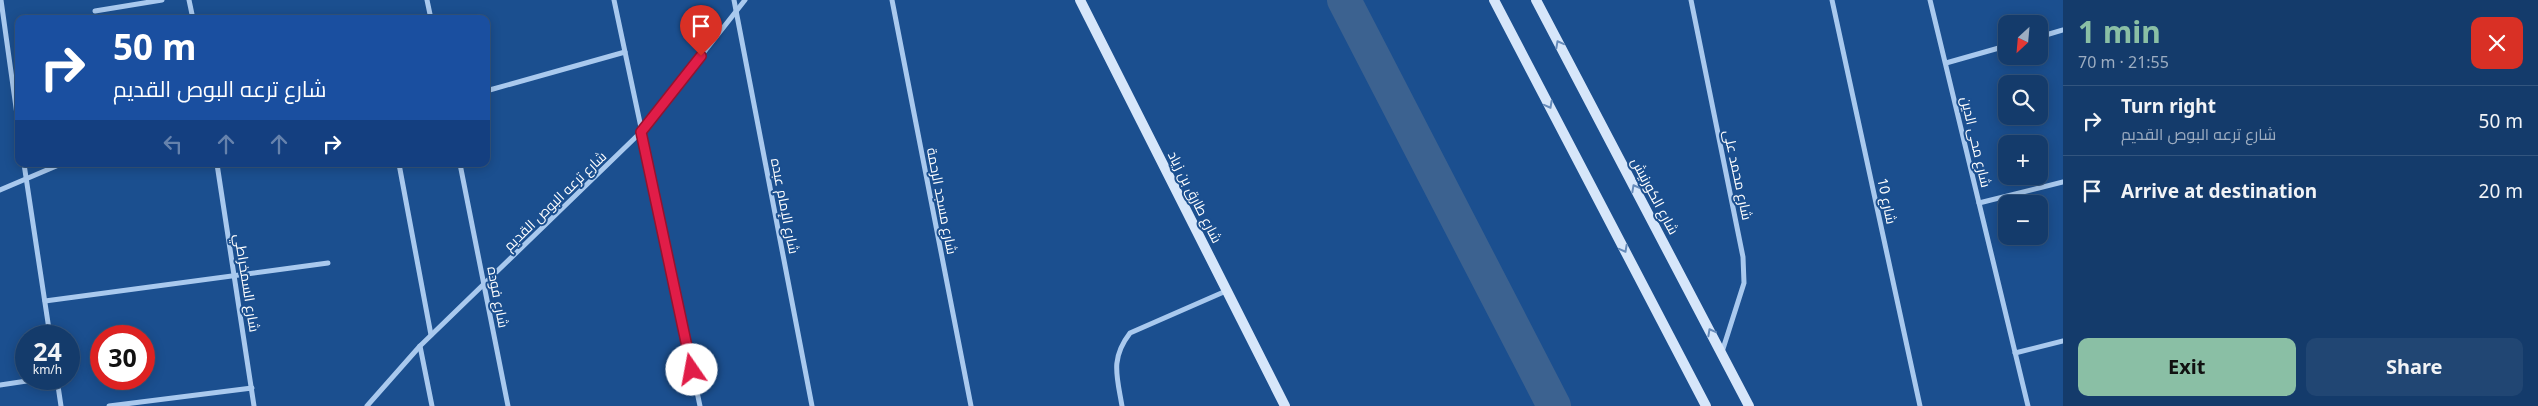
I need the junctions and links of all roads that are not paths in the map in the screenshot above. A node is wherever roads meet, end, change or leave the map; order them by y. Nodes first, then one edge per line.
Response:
1 (1, 0) edge
2 (162, 0) edge
3 (190, 0) edge
4 (427, 0) edge
5 (614, 0) edge
6 (734, 0) edge
7 (746, 0) edge
8 (892, 0) edge
9 (1080, 0) edge
10 (1494, 0) edge
11 (1536, 0) edge
12 (1691, 0) edge
13 (1832, 0) edge
14 (1930, 0) edge
15 (736, 10) junction
16 (95, 11) dead end
17 (192, 15) edge
18 (430, 15) edge
19 (2063, 30) edge
20 (2048, 34) edge
21 (1998, 48) edge
22 (624, 52) junction
23 (1946, 63) junction
24 (490, 91) edge
25 (15, 100) edge
26 (641, 132) junction
27 (24, 167) edge
28 (55, 167) edge
29 (216, 167) edge
30 (401, 167) edge
31 (461, 167) edge
32 (26, 181) junction
33 (2063, 182) edge
34 (0, 190) edge
35 (1979, 203) junction
36 (328, 263) dead end
37 (234, 276) junction
38 (484, 286) junction
39 (1227, 290) junction
40 (45, 301) junction
41 (48, 325) edge
42 (431, 335) junction
43 (2063, 341) edge
44 (420, 346) junction
45 (1722, 352) junction
46 (2015, 353) junction
47 (15, 383) edge
48 (0, 385) edge
49 (252, 388) junction
50 (59, 390) edge
51 (61, 406) edge
52 (108, 406) edge
53 (254, 406) edge
54 (367, 406) edge
55 (432, 406) edge
56 (508, 406) edge
57 (700, 406) edge
58 (812, 406) edge
59 (971, 406) edge
60 (1122, 406) edge
61 (1285, 406) edge
62 (1706, 406) edge
63 (1749, 406) edge
64 (1920, 406) edge
65 (2028, 406) edge

1 - 25 street
2 - 16 street
3 - 17 street
4 - 18 street
5 - 22 street
6 - 15 street, شارع الإمام عبده
7 - 15 street, شارع ترعه البوص القديم
8 - 59 street, شارع مسجد الرحمة
9 - 39 main road, شارع طارق بن زياد
10 -> 62 main road
45 -> 11 main road, شارع الكورنيش
12 - 45 street, شارع محمد على
13 - 64 street, شارع 10
14 - 23 street, شارع محى الدين
15 - 26 street, شارع ترعه البوص القديم
15 - 58 street, شارع الإمام عبده
19 - 20 street
21 - 23 street
22 - 24 street
22 - 26 street
23 - 35 street, شارع محى الدين
26 - 38 street, شارع ترعه البوص القديم
26 - 57 street
27 - 32 street
28 - 32 street
29 - 37 street, شارع السمخراطي
30 - 42 street
31 - 38 street, شارع فوده
32 - 34 street
32 - 40 street
33 - 35 street
35 - 46 street, شارع محى الدين
36 - 37 street
37 - 40 street
37 - 49 street, شارع السمخراطي
38 - 42 street, شارع ترعه البوص القديم
38 - 56 street, شارع فوده
39 - 60 street
39 - 61 main road, شارع طارق بن زياد
40 - 41 street
42 - 44 street, شارع ترعه البوص القديم
43 - 46 street
44 - 54 street, شارع ترعه البوص القديم
44 - 55 street
45 - 63 main road, شارع الكورنيش
46 - 65 street, شارع محى الدين
47 - 48 street
49 - 52 street
49 - 53 street, شارع السمخراطي
50 - 51 street

